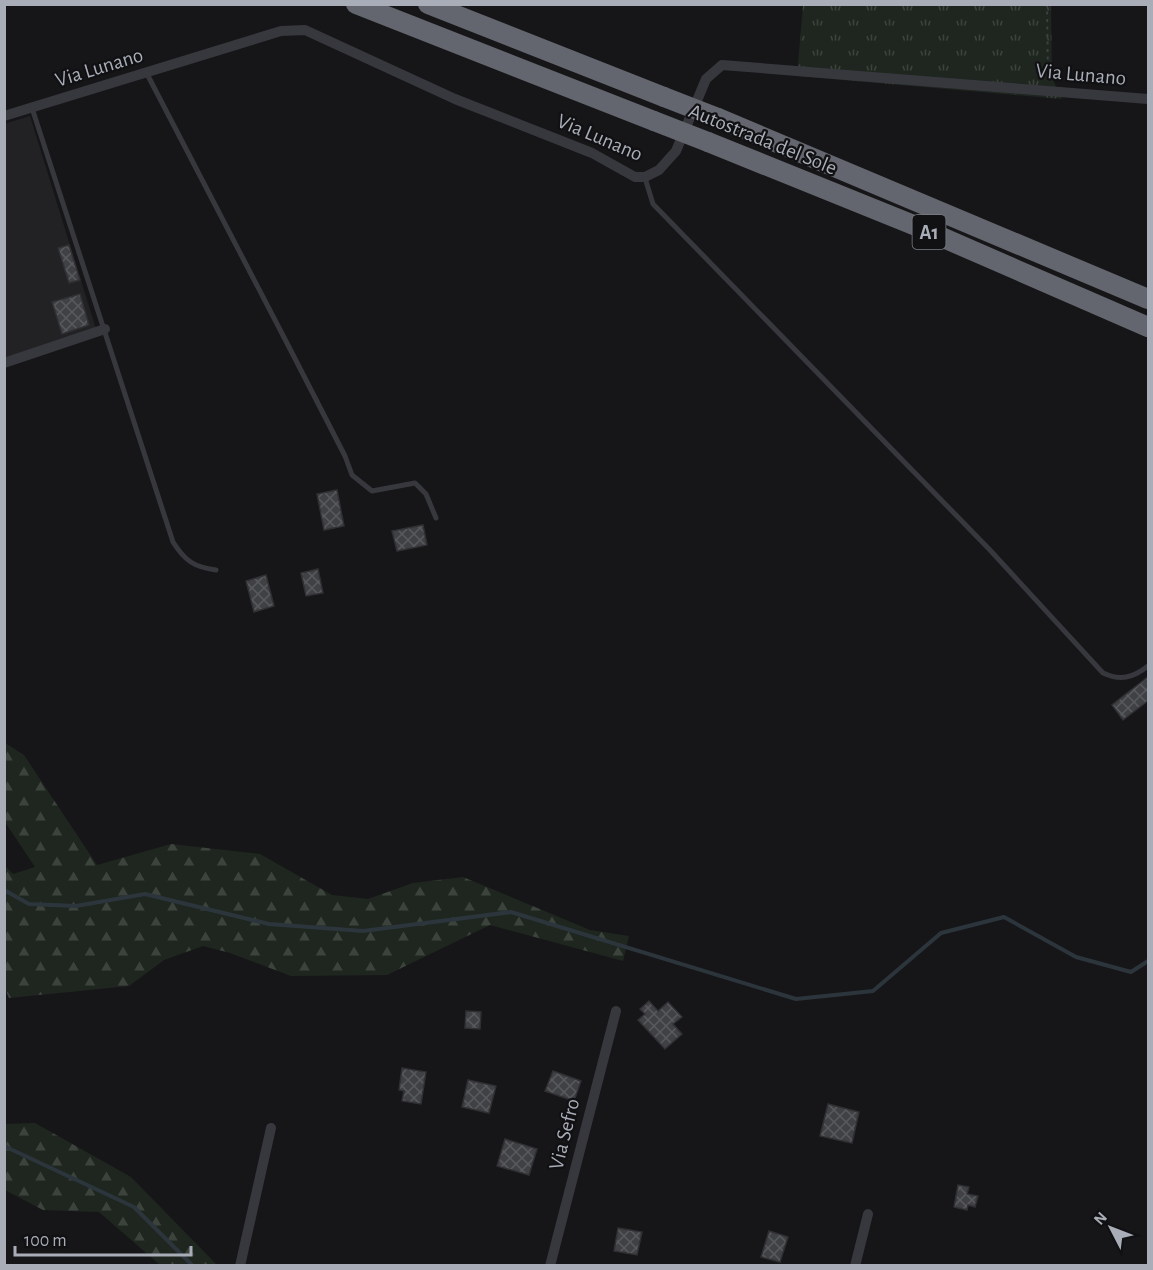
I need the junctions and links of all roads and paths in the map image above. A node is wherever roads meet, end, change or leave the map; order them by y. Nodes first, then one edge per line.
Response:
1 (356, 4) edge
2 (428, 4) edge
3 (1047, 4) edge
4 (146, 72) junction
5 (1048, 90) junction
6 (1149, 99) edge
7 (32, 108) junction
8 (4, 116) edge
9 (645, 177) junction
10 (1149, 299) edge
11 (1149, 327) edge
12 (105, 329) junction
13 (4, 363) edge
14 (436, 518) dead end
15 (216, 570) dead end
16 (1149, 666) edge
17 (616, 1011) dead end
18 (271, 1128) dead end
19 (868, 1214) dead end
20 (240, 1266) edge
21 (550, 1266) edge
22 (855, 1266) edge

1 - 11 highway, Autostrada del Sole / A1, bridge
2 - 10 highway, Autostrada del Sole / A1, bridge
3 - 5 path
4 - 7 street, Via Lunano
4 - 9 street, Via Lunano
4 - 14 lane
5 - 6 street, Via Lunano
5 - 9 street, Via Lunano
7 - 8 street, Via Lunano
7 - 12 lane
9 - 16 lane
12 - 13 street
12 - 15 lane
17 - 21 street, Via Sefro
18 - 20 street
19 - 22 street

